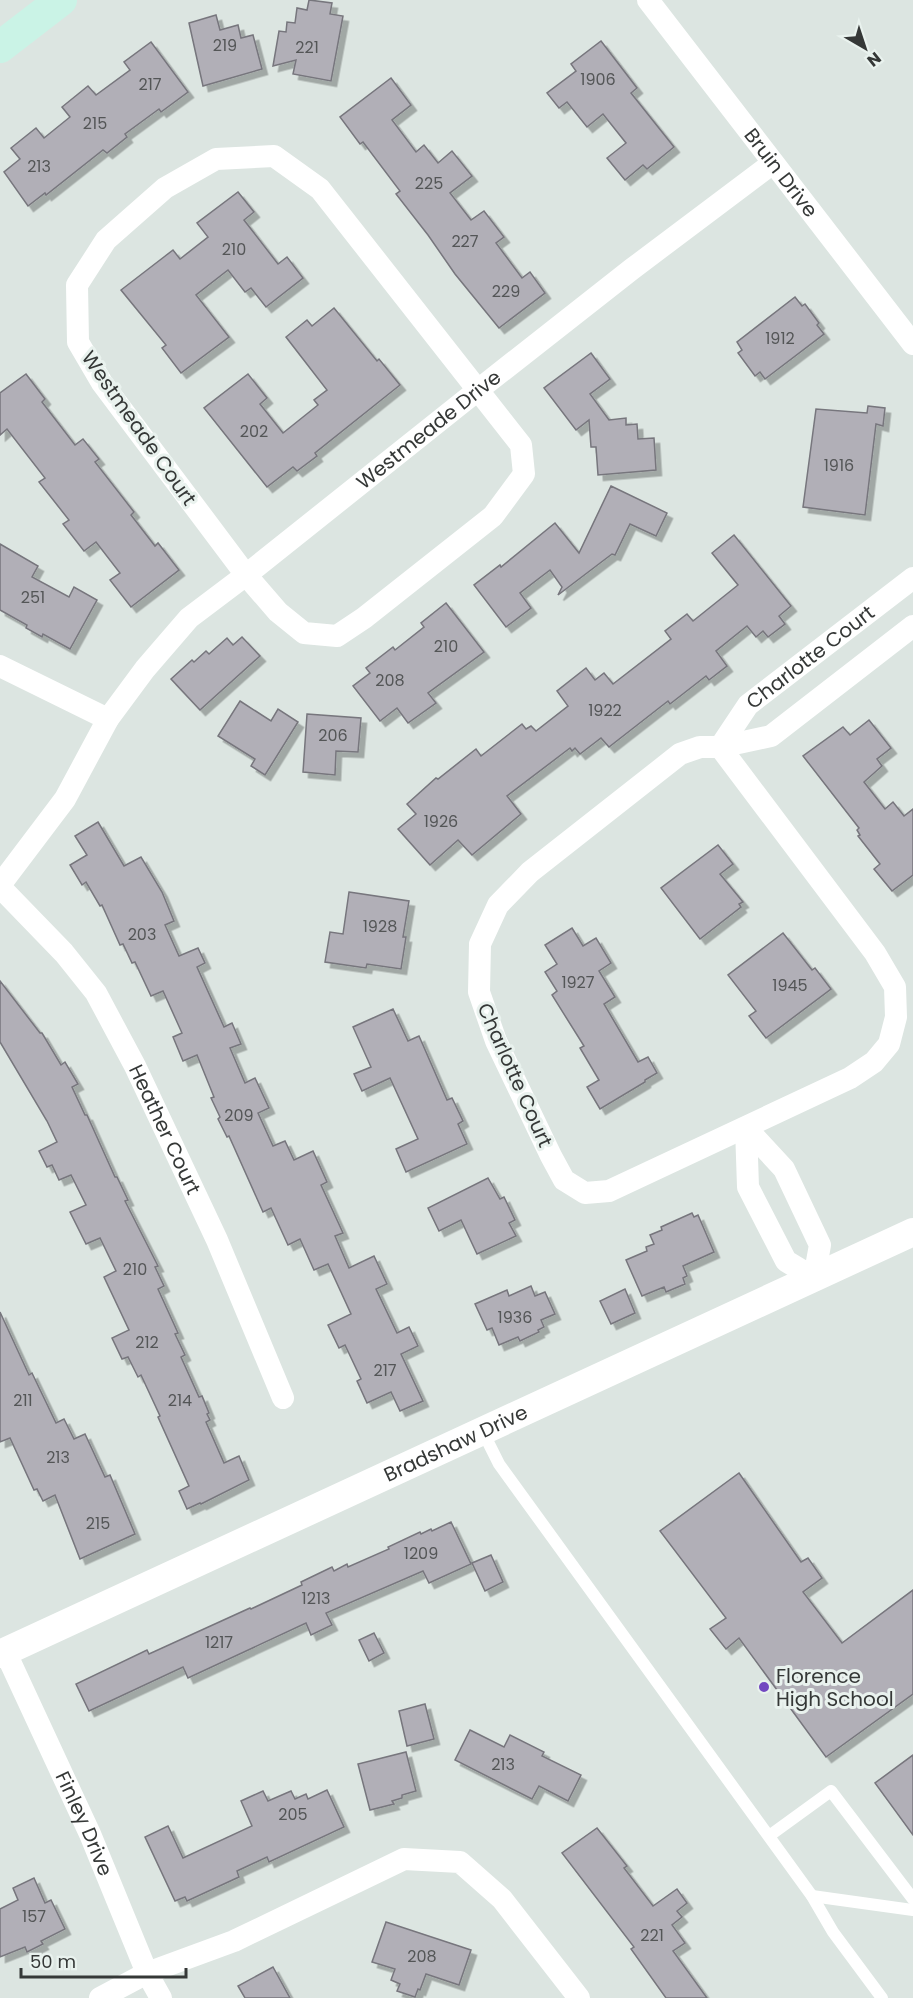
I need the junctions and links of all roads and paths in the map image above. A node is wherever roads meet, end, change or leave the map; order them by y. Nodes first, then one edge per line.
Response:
1 (61, 0) edge
2 (648, 0) edge
3 (0, 47) edge
4 (773, 163) junction
5 (912, 341) edge
6 (478, 390) junction
7 (246, 575) junction
8 (913, 578) edge
9 (913, 626) edge
10 (0, 666) edge
11 (108, 719) junction
12 (720, 747) junction
13 (0, 886) edge
14 (746, 1128) junction
15 (913, 1232) edge
16 (814, 1278) junction
17 (283, 1398) dead end
18 (483, 1432) junction
19 (3, 1653) edge
20 (769, 1836) junction
21 (813, 1896) junction
22 (913, 1899) edge
23 (913, 1910) edge
24 (147, 1973) junction
25 (100, 1998) edge
26 (161, 1998) edge
27 (579, 1998) edge
28 (882, 1998) edge

1 - 3 main road
2 - 4 street, Bruin Drive
4 - 5 street, Bruin Drive
4 - 6 street, Westmeade Drive
6 - 7 street, Westmeade Drive
6 - 7 street, Westmeade Court
6 - 7 street, Westmeade Court
7 - 11 street, Westmeade Drive
8 - 12 street, Charlotte Court
9 - 12 street, Charlotte Court
10 - 11 street
11 - 13 street, Westmeade Drive
12 - 14 street, Charlotte Court
12 - 14 street, Charlotte Court
13 - 17 street, Heather Court
14 - 16 street
14 - 16 street
15 - 16 street, Bradshaw Drive
16 - 18 street, Bradshaw Drive
18 - 19 street, Bradshaw Drive
18 - 20 lane
19 - 24 street, Finley Drive
20 - 21 lane
20 - 22 lane
21 - 23 lane
21 - 28 lane
24 - 25 street
24 - 26 street, Finley Drive
24 - 27 street

